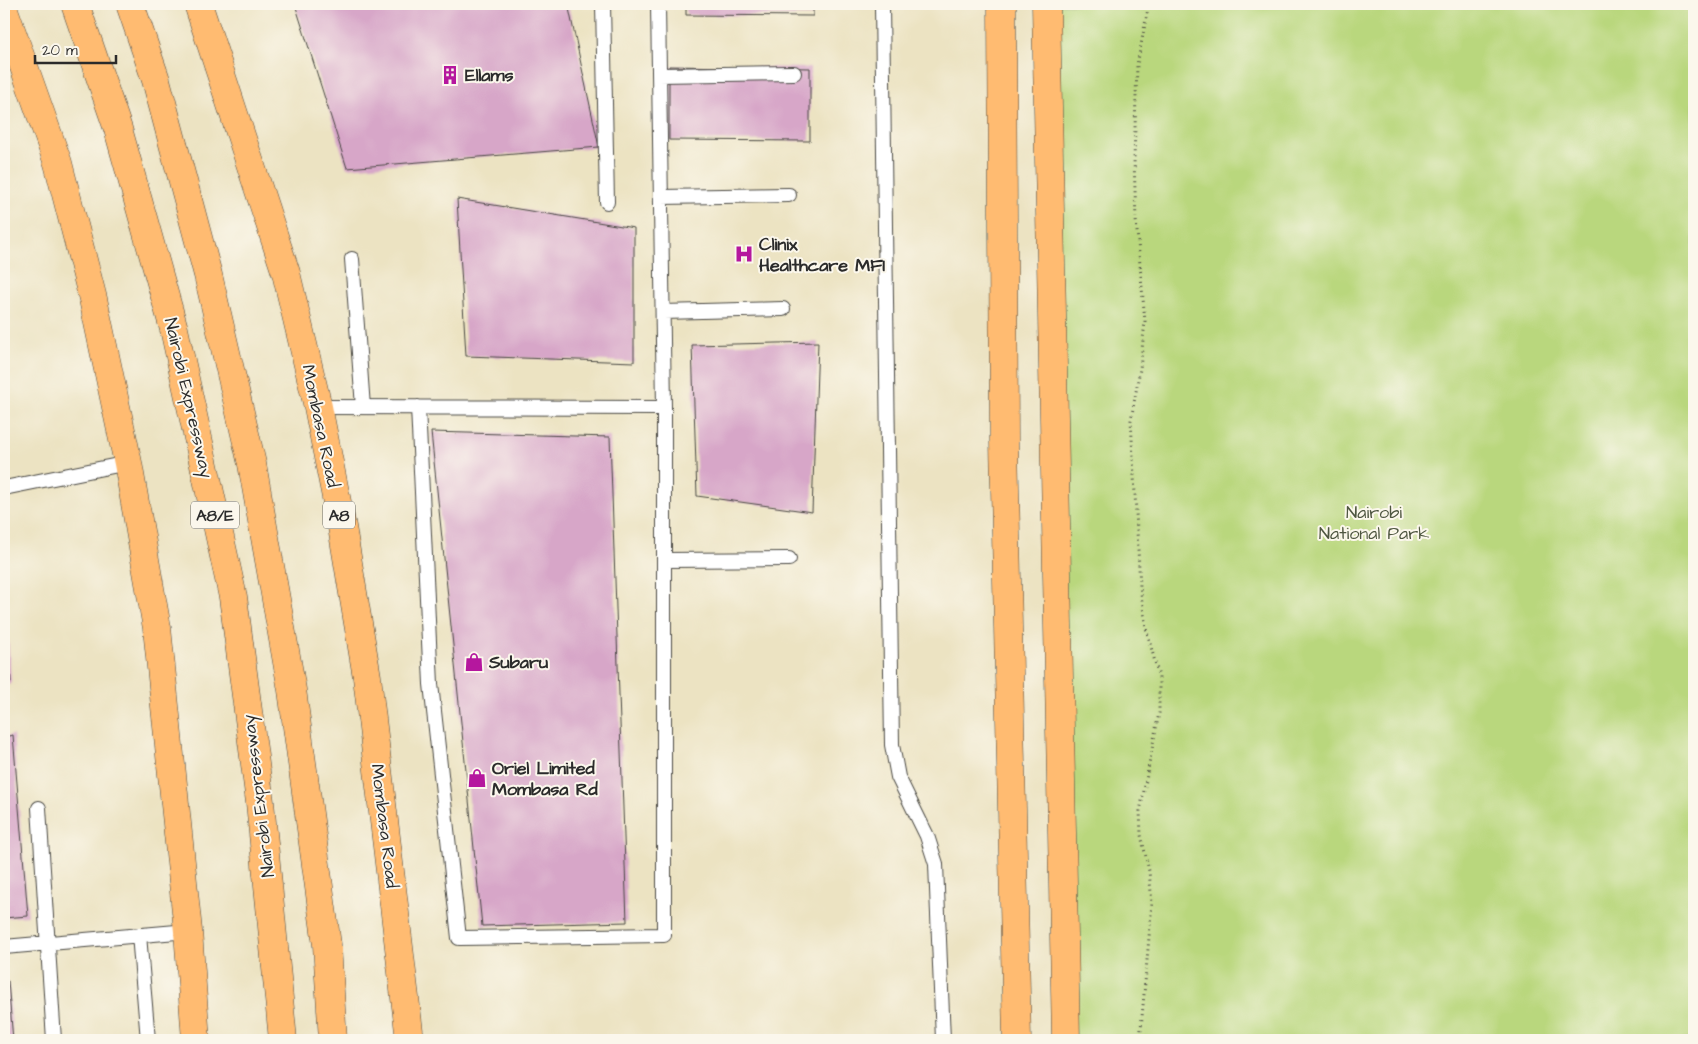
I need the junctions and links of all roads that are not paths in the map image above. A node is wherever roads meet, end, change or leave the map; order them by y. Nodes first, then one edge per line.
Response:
1 (75, 4) edge
2 (130, 4) edge
3 (198, 4) edge
4 (603, 4) edge
5 (658, 4) edge
6 (882, 4) edge
7 (1002, 4) edge
8 (1046, 4) edge
9 (6, 23) edge
10 (794, 73) dead end
11 (659, 75) junction
12 (789, 195) dead end
13 (661, 197) junction
14 (607, 202) dead end
15 (352, 259) dead end
16 (783, 309) dead end
17 (663, 312) junction
18 (318, 407) junction
19 (363, 407) junction
20 (418, 407) junction
21 (664, 408) junction
22 (128, 463) junction
23 (4, 488) edge
24 (789, 558) dead end
25 (664, 560) junction
26 (39, 808) dead end
27 (188, 930) junction
28 (139, 935) junction
29 (48, 943) junction
30 (4, 947) edge
31 (54, 1040) edge
32 (148, 1040) edge
33 (196, 1040) edge
34 (283, 1040) edge
35 (333, 1040) edge
36 (410, 1040) edge
37 (943, 1040) edge
38 (1017, 1040) edge
39 (1066, 1040) edge

1 - 34 main road, Nairobi Expressway / A8/E
2 - 35 main road, A8/E
3 - 18 main road, Mombasa Road / A8
4 - 14 lane
5 - 11 lane
6 - 37 lane
7 - 38 main road
8 - 39 main road
9 - 22 main road
10 - 11 lane
11 - 13 lane
12 - 13 lane
13 - 17 lane
15 - 19 lane
16 - 17 lane
17 - 21 lane
18 - 19 lane
18 - 36 main road, Mombasa Road / A8
19 - 20 lane
20 - 21 lane
20 - 25 lane
21 - 25 lane
22 - 23 lane
22 - 27 main road
24 - 25 lane
26 - 29 lane
27 - 28 lane
27 - 33 main road
28 - 29 lane
28 - 32 lane
29 - 30 lane
29 - 31 lane

